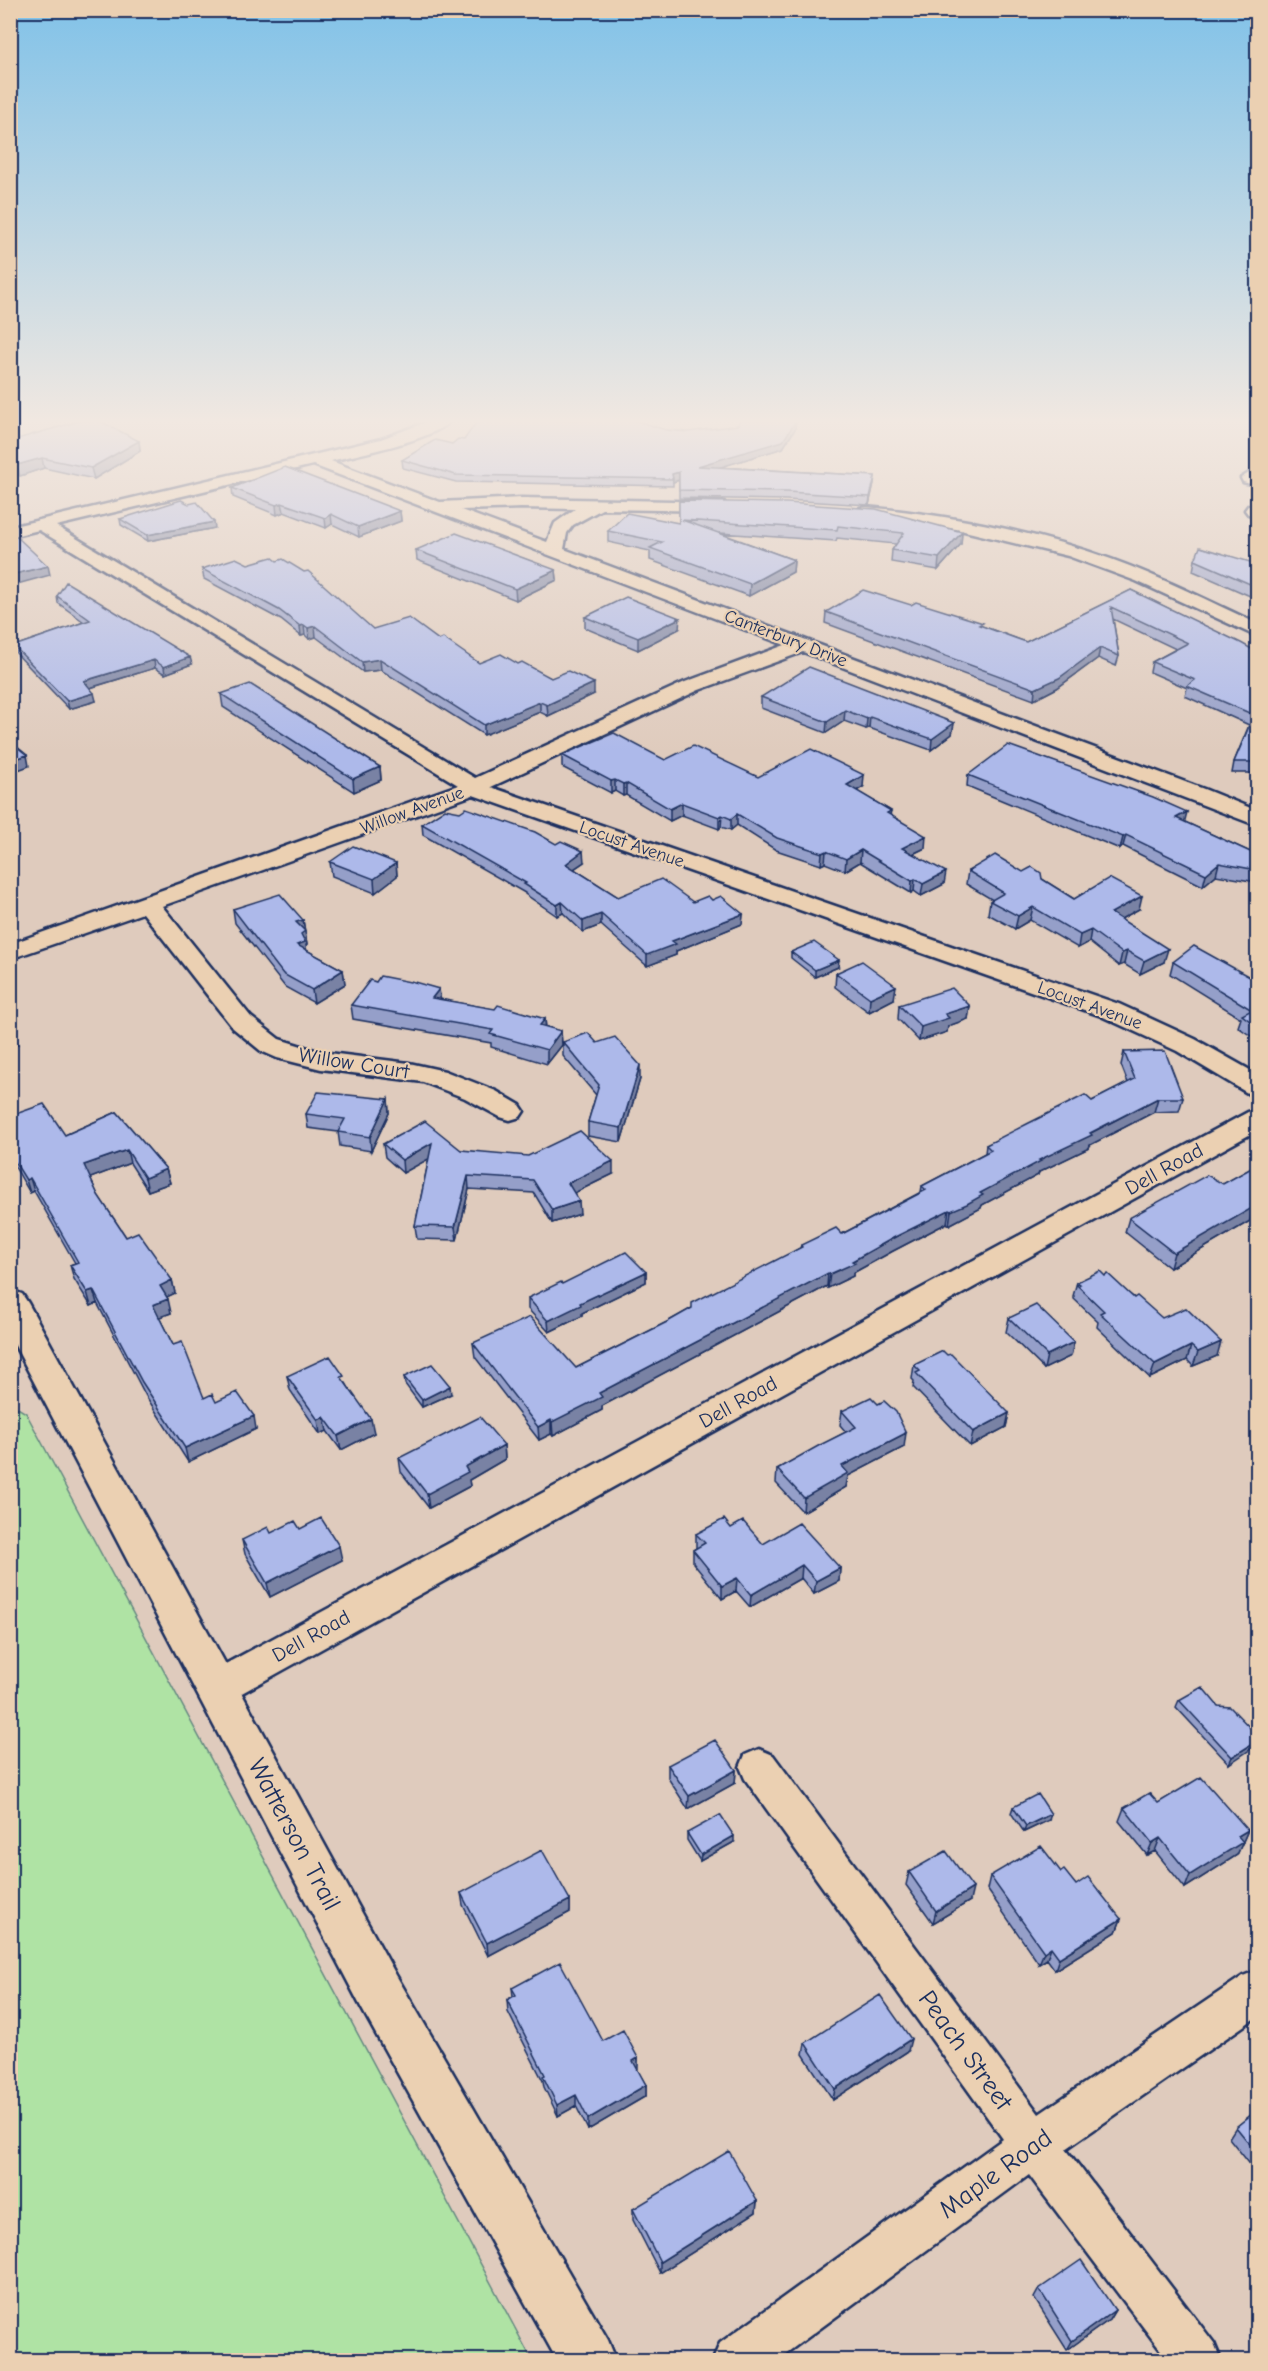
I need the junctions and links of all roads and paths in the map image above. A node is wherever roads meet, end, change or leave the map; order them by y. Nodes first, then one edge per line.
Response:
1 (51, 531) edge
2 (501, 531) edge
3 (560, 531) edge
4 (989, 531) edge
5 (555, 551) junction
6 (1257, 631) edge
7 (804, 645) junction
8 (474, 787) junction
9 (1257, 819) edge
10 (148, 904) junction
11 (10, 952) edge
12 (1257, 1088) edge
13 (510, 1111) dead end
14 (1257, 1118) edge
15 (16, 1326) edge
16 (218, 1688) junction
17 (759, 1767) dead end
18 (1257, 1991) edge
19 (1034, 2144) junction
20 (588, 2361) edge
21 (737, 2361) edge
22 (1197, 2361) edge

1 - 8 street, Locust Avenue
2 - 5 street, Canterbury Drive
3 - 5 street
4 - 6 street
5 - 7 street, Canterbury Drive
7 - 8 street, Willow Avenue
7 - 9 street, Canterbury Drive
8 - 10 street, Willow Avenue
8 - 12 street, Locust Avenue
10 - 11 street, Willow Avenue
10 - 13 street, Willow Court
14 - 16 street, Dell Road
15 - 16 main road, Watterson Trail
16 - 20 main road, Watterson Trail
17 - 19 street, Peach Street
18 - 19 street, Maple Road
19 - 21 street, Maple Road
19 - 22 street, Peach Street

